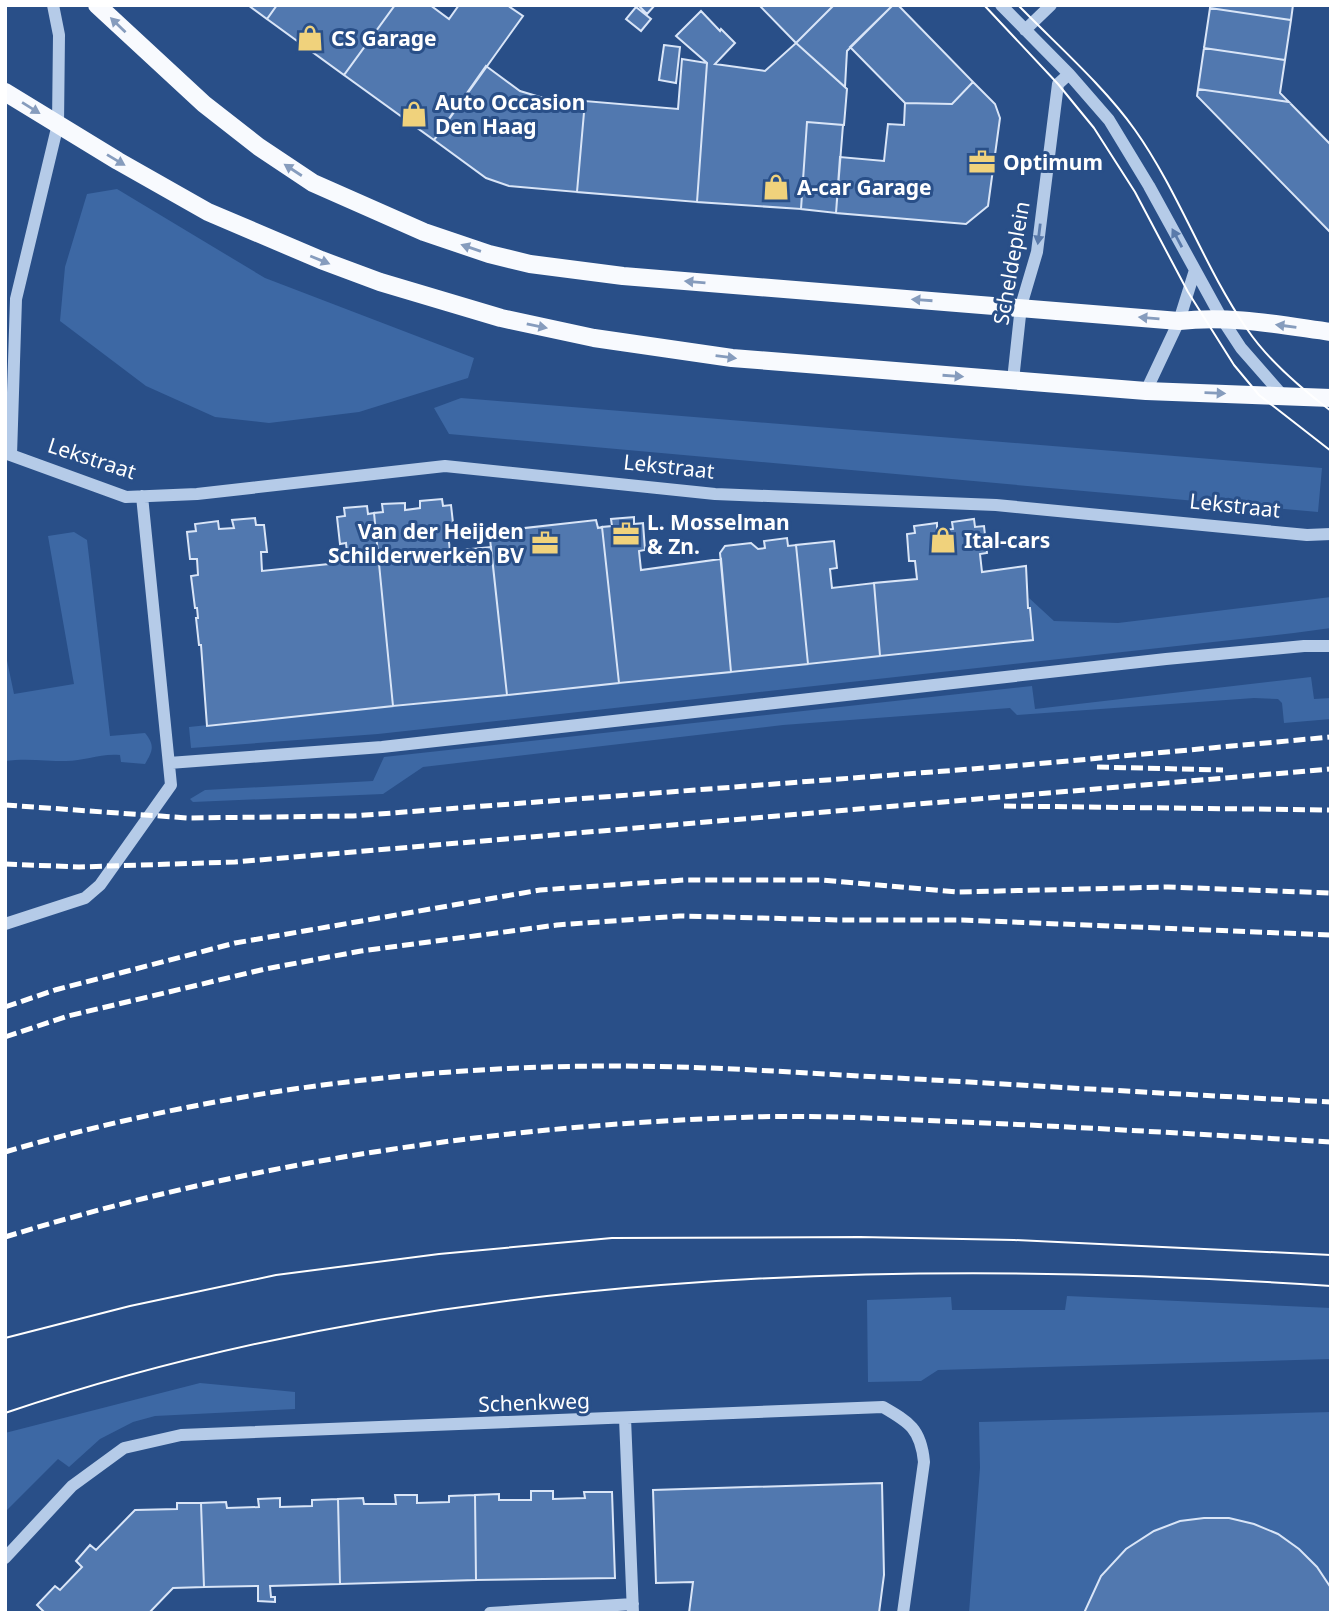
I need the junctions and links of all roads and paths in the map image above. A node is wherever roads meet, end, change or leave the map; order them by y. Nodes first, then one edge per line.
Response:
1 (53, 5) edge
2 (97, 5) edge
3 (1001, 5) edge
4 (1051, 5) edge
5 (1025, 30) junction
6 (1069, 74) junction
7 (5, 92) edge
8 (58, 124) junction
9 (1195, 270) junction
10 (1021, 306) junction
11 (1222, 319) junction
12 (1179, 321) junction
13 (1331, 332) edge
14 (1013, 380) junction
15 (1146, 391) junction
16 (1283, 396) junction
17 (1331, 398) edge
18 (8, 454) edge
19 (142, 496) junction
20 (1331, 534) edge
21 (1331, 646) edge
22 (169, 763) junction
23 (5, 924) edge
24 (625, 1418) junction
25 (5, 1558) edge
26 (633, 1608) edge
27 (490, 1613) edge
28 (903, 1613) edge

1 - 8 street, Lekstraat
10 -> 2 main road
3 - 5 street
4 - 5 street
5 - 6 street
9 -> 6 street
6 -> 10 street, Scheldeplein
7 -> 8 main road
8 -> 14 main road
8 - 18 street, Lekstraat
9 - 11 street
9 - 12 street
12 -> 10 main road
10 - 14 street, Scheldeplein
11 - 12 main road
13 -> 11 main road
11 - 16 street
12 - 15 street
14 - 15 main road
15 -> 16 main road
16 - 17 main road
18 - 19 street, Lekstraat
19 - 20 street, Lekstraat
19 - 22 street
21 - 22 street
22 - 23 street
24 - 25 street, Schenkweg
24 - 26 street
24 - 28 street, Schenkweg
26 - 27 street

